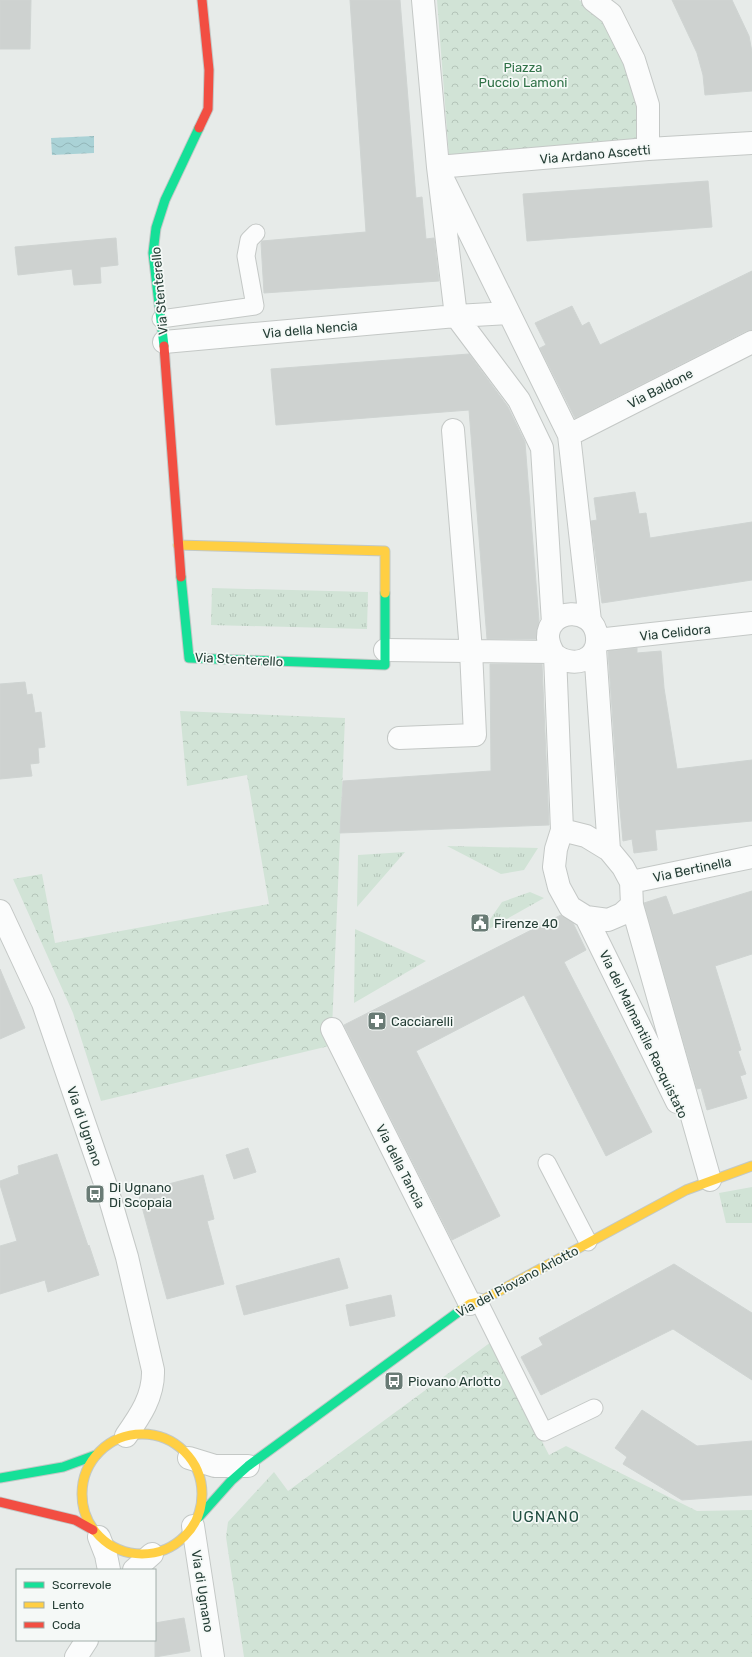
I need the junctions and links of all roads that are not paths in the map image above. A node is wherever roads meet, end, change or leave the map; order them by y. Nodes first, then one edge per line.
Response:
1 (202, 0) edge
2 (423, 0) edge
3 (593, 0) edge
4 (752, 143) edge
5 (648, 149) junction
6 (438, 167) junction
7 (256, 233) dead end
8 (509, 313) junction
9 (456, 316) junction
10 (161, 319) junction
11 (164, 342) junction
12 (752, 342) edge
13 (453, 430) dead end
14 (569, 435) junction
15 (178, 545) junction
16 (752, 623) edge
17 (553, 624) junction
18 (594, 637) junction
19 (385, 650) junction
20 (470, 651) junction
21 (554, 654) junction
22 (400, 738) dead end
23 (562, 830) junction
24 (610, 850) junction
25 (752, 857) edge
26 (631, 882) junction
27 (632, 905) junction
28 (0, 911) edge
29 (586, 917) junction
30 (332, 1029) dead end
31 (702, 1152) junction
32 (547, 1163) dead end
33 (750, 1168) edge
34 (710, 1180) junction
35 (588, 1242) junction
36 (474, 1303) junction
37 (594, 1408) dead end
38 (126, 1436) junction
39 (96, 1455) junction
40 (189, 1458) junction
41 (248, 1466) junction
42 (0, 1478) edge
43 (0, 1502) edge
44 (196, 1522) junction
45 (96, 1533) junction
46 (152, 1554) junction
47 (109, 1569) edge
48 (135, 1569) edge
49 (86, 1641) edge
50 (76, 1657) edge
51 (213, 1657) edge

1 - 10 street, Via Stenterello
2 - 6 street
3 - 5 street
4 - 5 street, Via Ardano Ascetti
5 - 6 street, Via Ardano Ascetti
6 - 8 street
6 - 9 street
7 - 10 lane
8 - 9 street
8 - 14 street
9 - 11 street, Via della Nencia
9 - 17 street
10 - 11 street, Via Stenterello
11 - 15 street, Via Stenterello
12 - 14 street, Via Baldone
13 - 20 street
14 - 18 street
15 - 19 street, Via Stenterello
15 - 19 street, Via Stenterello
16 - 18 street, Via Celidora
17 - 18 street
17 - 21 street
18 - 21 street
18 - 24 street
19 - 20 street
20 - 21 street
20 - 22 street
21 - 23 street
23 - 24 street, Via del Malmantile Racquistato
23 - 29 street
24 - 26 street, Via del Malmantile Racquistato
25 - 26 street, Via Bertinella
26 - 27 street, Via del Malmantile Racquistato
27 - 29 street
27 - 31 street, Via del Malmantile Racquistato
28 - 38 street, Via di Ugnano
29 - 31 street, Via del Malmantile Racquistato
30 - 36 street, Via della Tancia
31 - 34 street, Via del Malmantile Racquistato
32 - 35 lane
33 - 34 street, Via del Piovano Arlotto
34 - 35 street, Via del Piovano Arlotto
35 - 36 street, Via del Piovano Arlotto
36 - 37 lane
36 - 41 street, Via del Piovano Arlotto
38 - 39 street, Via di Ugnano
38 - 40 street, Via di Ugnano
39 - 42 street
39 - 45 street, Via di Ugnano
40 - 41 street
40 - 44 street, Via di Ugnano
41 - 44 street, Via del Piovano Arlotto
43 - 45 street
44 - 46 street, Via di Ugnano
44 - 51 street, Via di Ugnano
45 - 46 street, Via di Ugnano
45 - 47 street
46 - 48 street
49 - 50 street

